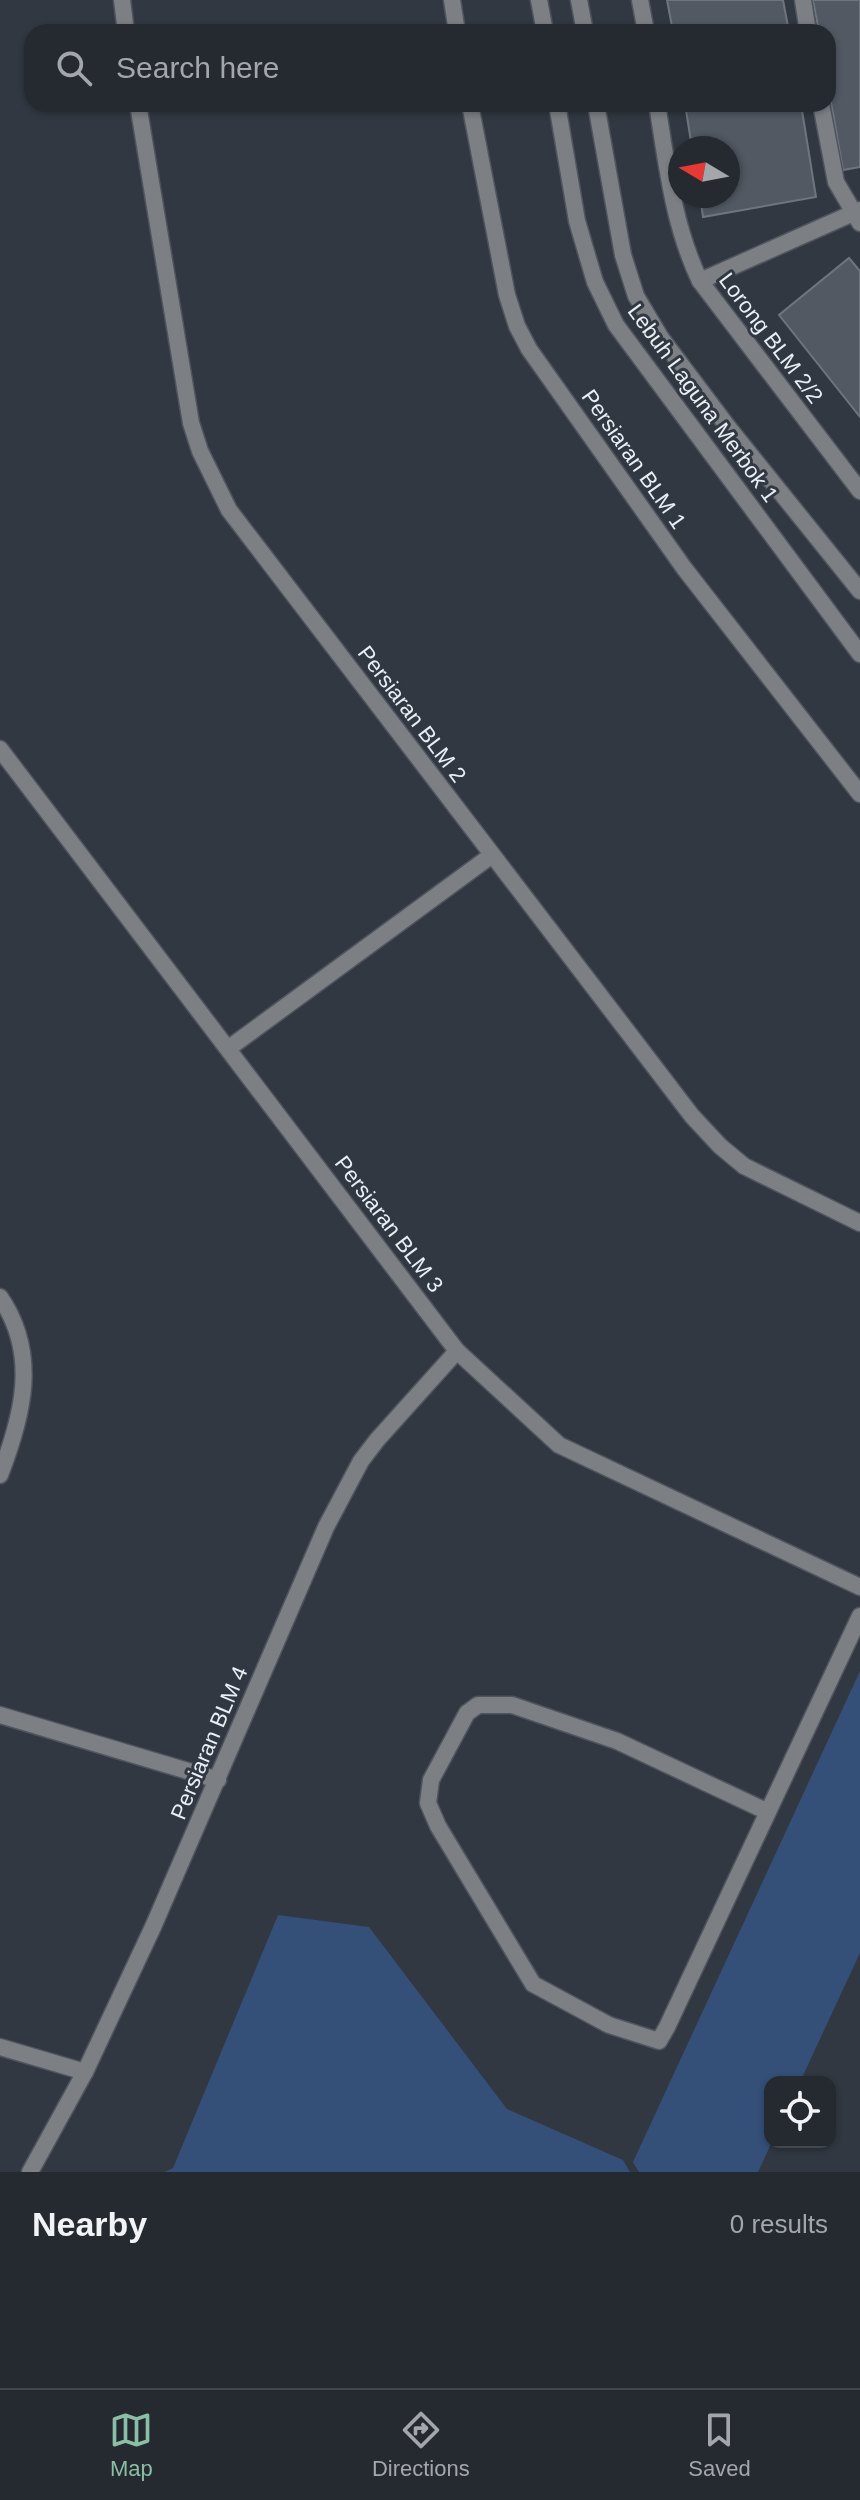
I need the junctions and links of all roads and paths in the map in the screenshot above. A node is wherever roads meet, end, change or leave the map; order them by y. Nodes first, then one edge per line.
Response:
1 (122, 0) edge
2 (452, 0) edge
3 (539, 0) edge
4 (579, 0) edge
5 (640, 0) edge
6 (803, 0) edge
7 (125, 24) edge
8 (456, 24) edge
9 (544, 24) edge
10 (584, 24) edge
11 (644, 24) edge
12 (807, 24) edge
13 (139, 112) edge
14 (472, 112) edge
15 (558, 112) edge
16 (597, 112) edge
17 (658, 112) edge
18 (823, 112) edge
19 (858, 215) edge
20 (700, 281) junction
21 (860, 491) edge
22 (860, 591) edge
23 (860, 654) edge
24 (0, 749) edge
25 (860, 794) edge
26 (492, 855) junction
27 (229, 1048) junction
28 (860, 1223) edge
29 (0, 1297) edge
30 (457, 1351) junction
31 (0, 1475) edge
32 (860, 1587) edge
33 (860, 1616) edge
34 (0, 1715) edge
35 (218, 1780) junction
36 (768, 1812) junction
37 (0, 2047) edge
38 (85, 2072) junction
39 (30, 2172) edge

1 - 7 street
2 - 8 street
3 - 9 street
4 - 10 street
5 - 11 street
6 - 12 street
13 - 26 street, Persiaran BLM 2
14 - 25 street, Persiaran BLM 1
15 - 23 street, Lebuh Laguna Merbok 1
16 - 22 street, Lebuh Laguna Merbok 1
17 - 20 street, Lorong BLM 2/2
18 - 19 street
19 - 20 street
20 - 21 street, Lorong BLM 2/2
24 - 27 street, Persiaran BLM 3
26 - 27 street
26 - 28 street, Persiaran BLM 2
27 - 30 street, Persiaran BLM 3
29 - 31 street
30 - 32 street, Persiaran BLM 3
30 - 35 street, Persiaran BLM 4
33 - 36 street
34 - 35 street
35 - 38 street, Persiaran BLM 4
36 - 36 street
37 - 38 street
38 - 39 street, Persiaran BLM 4

